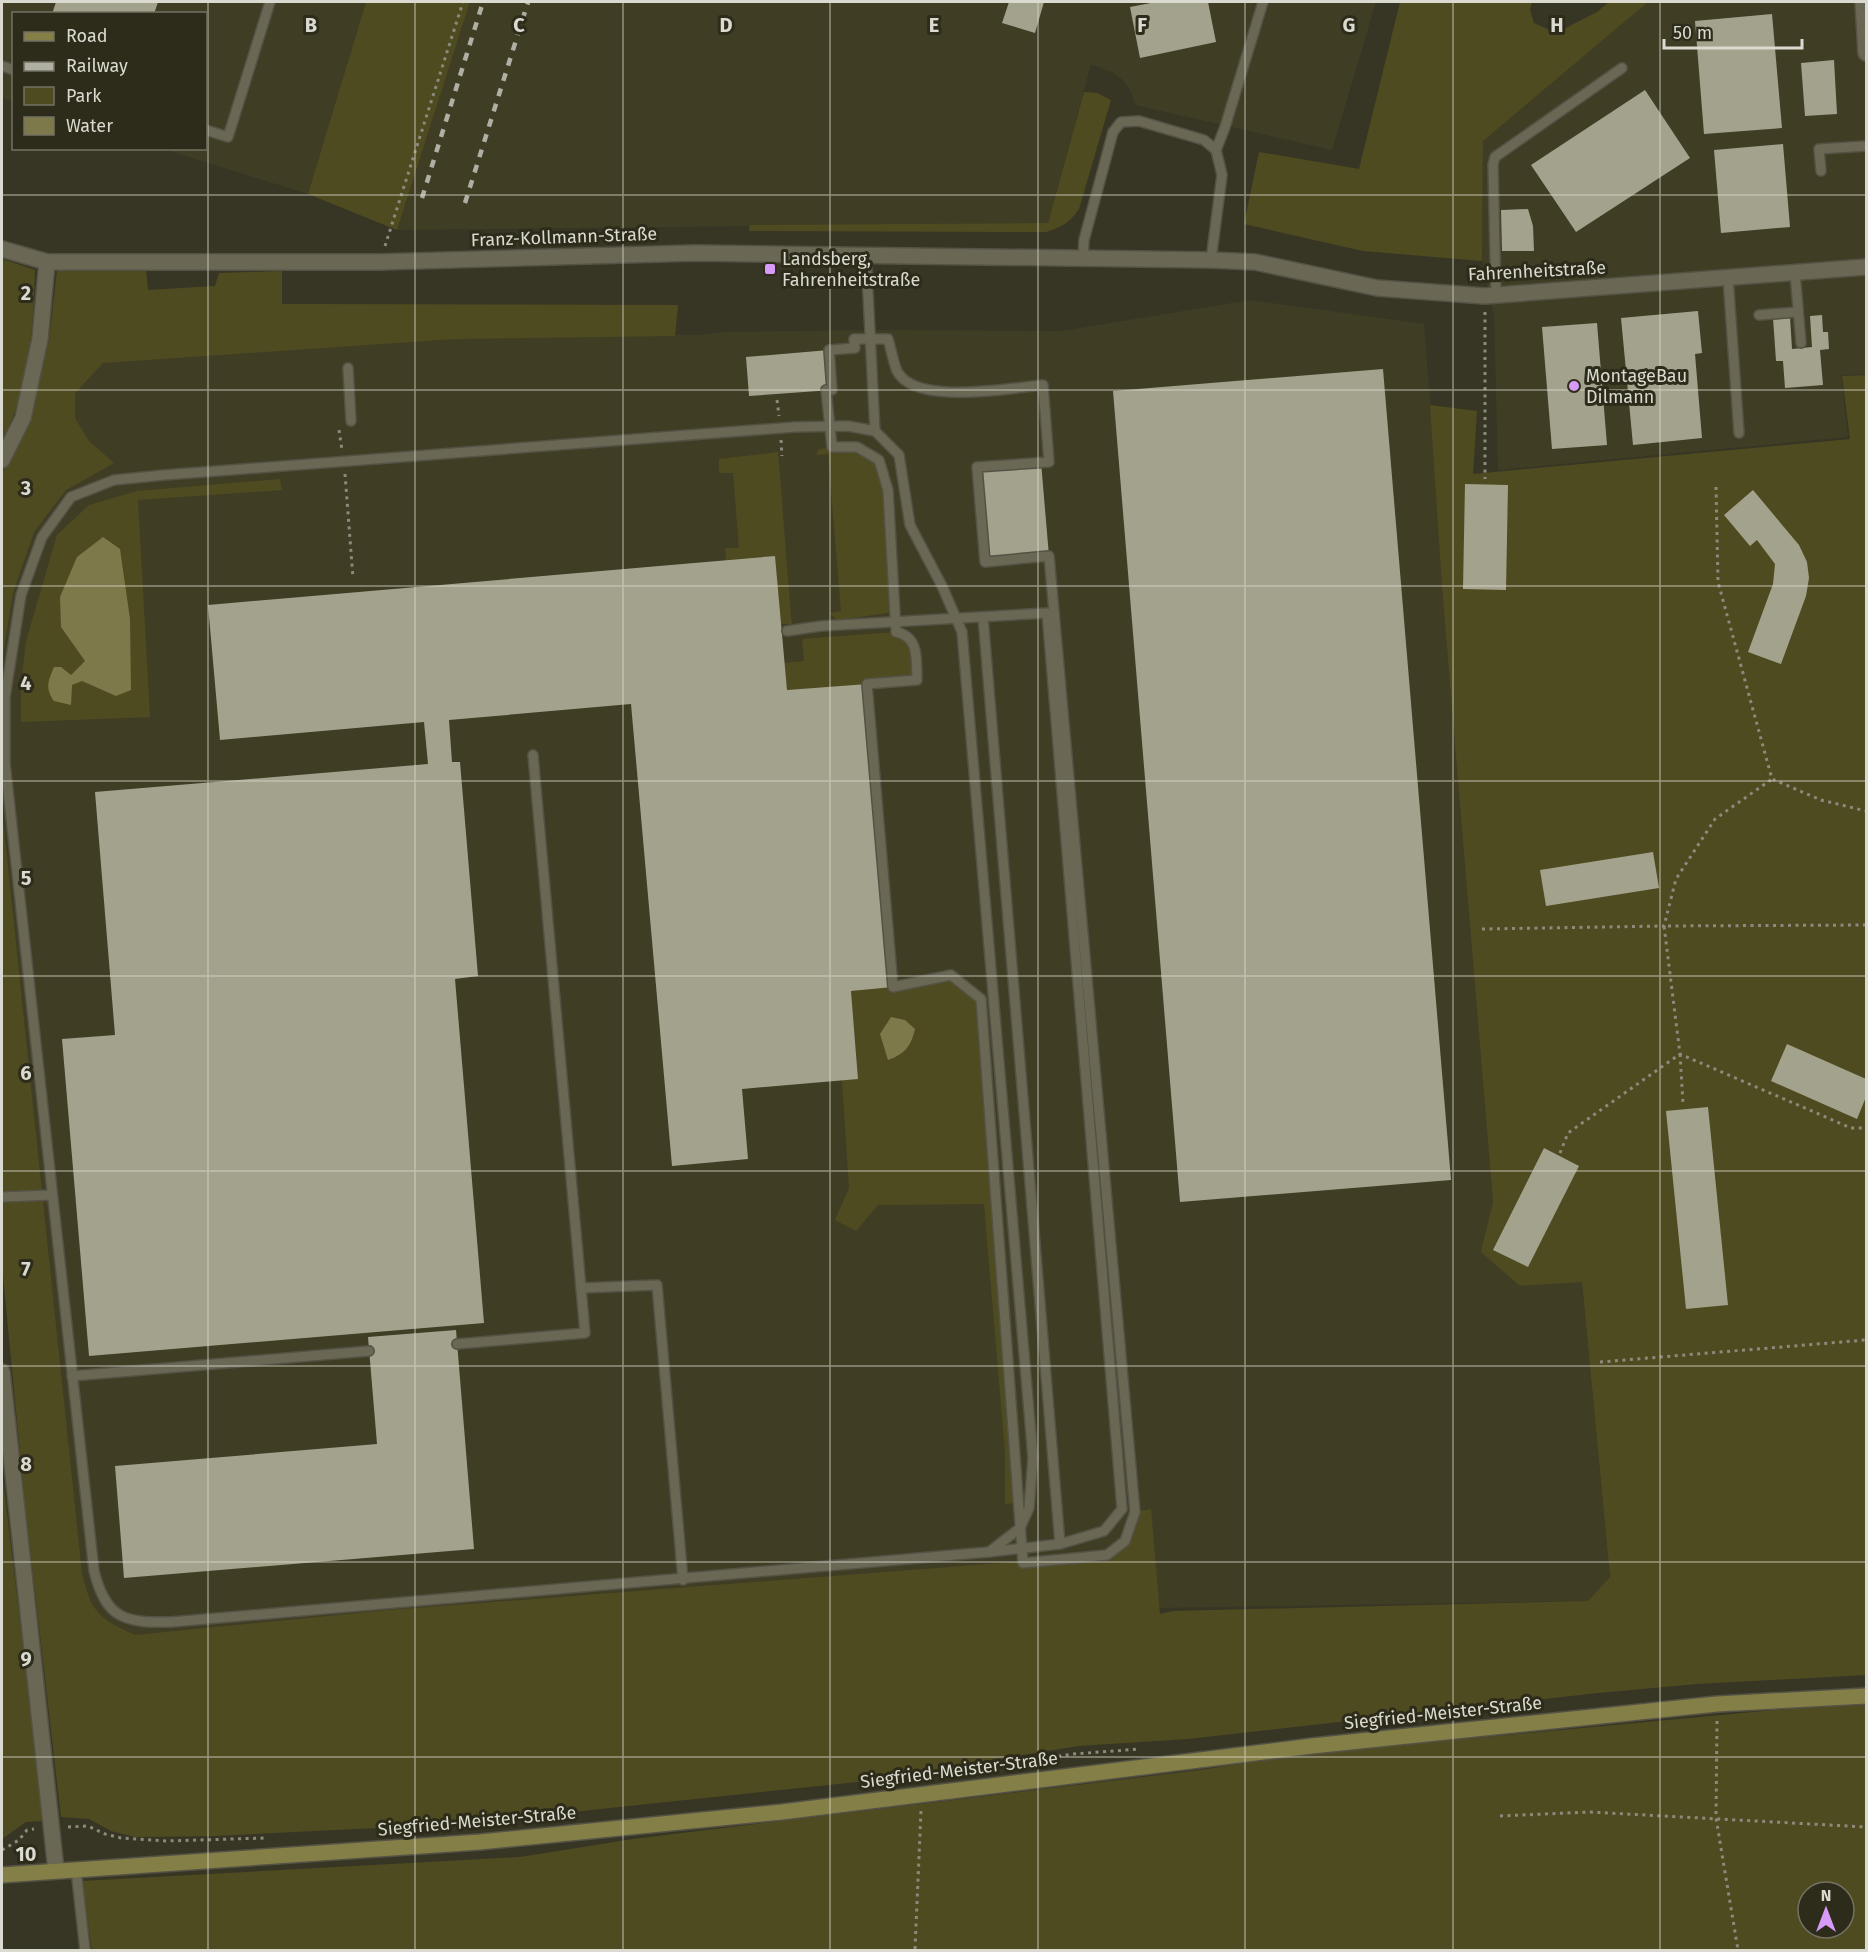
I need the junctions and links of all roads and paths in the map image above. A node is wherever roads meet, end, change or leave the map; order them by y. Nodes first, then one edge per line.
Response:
1 (270, 2) edge
2 (463, 2) edge
3 (1263, 2) edge
4 (1863, 2) edge
5 (1866, 53) edge
6 (1622, 68) dead end
7 (207, 130) edge
8 (1866, 146) edge
9 (1216, 150) junction
10 (1821, 171) dead end
11 (2, 249) edge
12 (866, 254) junction
13 (1083, 259) junction
14 (1211, 260) junction
15 (47, 262) junction
16 (380, 262) junction
17 (1866, 267) edge
18 (1795, 273) junction
19 (1728, 278) junction
20 (1490, 295) junction
21 (1798, 312) junction
22 (1759, 315) dead end
23 (869, 339) junction
24 (1801, 343) dead end
25 (348, 368) dead end
26 (351, 421) dead end
27 (338, 422) dead end
28 (830, 426) junction
29 (875, 431) junction
30 (1739, 433) dead end
31 (2, 460) edge
32 (344, 460) junction
33 (1485, 479) dead end
34 (1716, 487) dead end
35 (353, 578) dead end
36 (983, 617) junction
37 (956, 619) junction
38 (895, 622) junction
39 (787, 631) dead end
40 (533, 755) dead end
41 (1772, 779) junction
42 (1866, 811) edge
43 (1866, 925) edge
44 (1664, 926) junction
45 (1482, 929) dead end
46 (1680, 1054) junction
47 (1683, 1103) dead end
48 (1866, 1128) edge
49 (1560, 1153) dead end
50 (52, 1195) junction
51 (2, 1197) edge
52 (581, 1288) junction
53 (1866, 1340) edge
54 (457, 1344) dead end
55 (369, 1351) dead end
56 (1600, 1362) dead end
57 (2, 1372) edge
58 (72, 1376) junction
59 (1020, 1528) junction
60 (1060, 1544) junction
61 (1022, 1548) junction
62 (989, 1552) junction
63 (683, 1580) junction
64 (1866, 1696) edge
65 (1717, 1704) junction
66 (1149, 1748) dead end
67 (940, 1774) dead end
68 (922, 1794) junction
69 (1500, 1816) dead end
70 (1716, 1818) junction
71 (1866, 1827) edge
72 (52, 1828) junction
73 (275, 1838) dead end
74 (2, 1850) edge
75 (76, 1869) junction
76 (56, 1870) junction
77 (2, 1875) edge
78 (915, 1949) edge
79 (85, 1950) edge
80 (1738, 1950) edge

1 - 7 lane
2 - 16 path
3 - 9 lane
4 - 5 street
6 - 20 lane
8 - 10 lane
9 - 13 lane
9 - 14 lane
11 - 15 street, Franz-Kollmann-Straße
12 - 13 street, Franz-Kollmann-Straße
12 - 16 street, Franz-Kollmann-Straße
12 - 23 lane
13 - 14 street, Franz-Kollmann-Straße
14 - 20 street, Fahrenheitstraße
15 - 16 street, Franz-Kollmann-Straße
15 - 31 street
17 - 18 street, Fahrenheitstraße
18 - 19 street, Fahrenheitstraße
18 - 21 lane
19 - 20 street, Fahrenheitstraße
19 - 30 lane
20 - 33 path
21 - 22 lane
21 - 24 lane
23 - 28 lane
23 - 29 lane
23 - 61 lane
25 - 26 lane
27 - 32 path
28 - 29 lane
28 - 32 lane
28 - 38 lane
29 - 37 lane
32 - 35 path
32 - 50 lane
34 - 41 path
36 - 37 lane
36 - 60 lane
36 - 60 lane
37 - 38 lane
37 - 59 lane
38 - 39 lane
38 - 59 lane
40 - 52 lane
41 - 42 path
41 - 44 path
43 - 44 path
44 - 45 path
44 - 46 path
46 - 47 path
46 - 48 path
46 - 49 path
50 - 51 lane
50 - 58 lane
52 - 54 lane
52 - 63 lane
53 - 56 path
55 - 58 lane
57 - 72 street
58 - 63 lane
59 - 61 lane
59 - 62 lane
60 - 61 lane
61 - 62 lane
62 - 63 lane
64 - 65 street, Siegfried-Meister-Straße
65 - 68 street, Siegfried-Meister-Straße
65 - 70 path
66 - 67 path
68 - 75 street, Siegfried-Meister-Straße
68 - 78 path
69 - 70 path
70 - 71 path
70 - 80 path
72 - 73 path
72 - 74 path
72 - 76 street
75 - 76 street, Siegfried-Meister-Straße
75 - 79 lane
76 - 77 street, Siegfried-Meister-Straße

